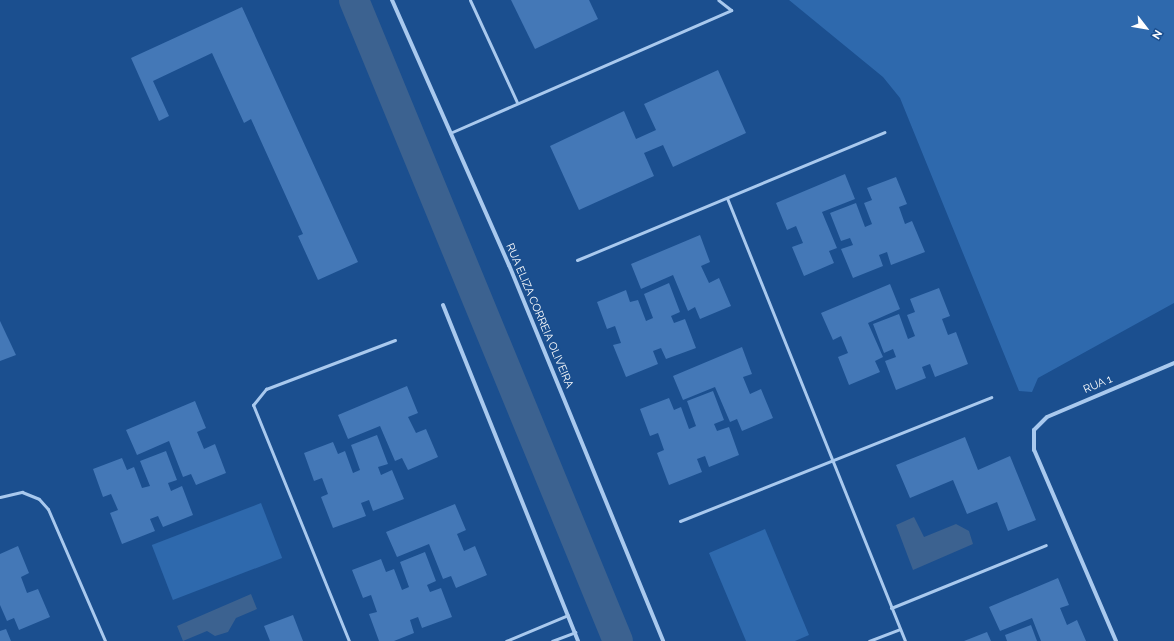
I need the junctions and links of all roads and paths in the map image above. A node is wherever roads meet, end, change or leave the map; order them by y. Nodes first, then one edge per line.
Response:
1 (392, 0) edge
2 (470, 0) edge
3 (718, 0) edge
4 (518, 102) junction
5 (884, 132) dead end
6 (450, 133) junction
7 (727, 198) junction
8 (576, 260) dead end
9 (443, 305) dead end
10 (395, 340) dead end
11 (1174, 363) edge
12 (991, 397) dead end
13 (833, 461) junction
14 (0, 497) edge
15 (680, 521) dead end
16 (1046, 545) dead end
17 (892, 608) junction
18 (568, 615) junction
19 (900, 629) junction
20 (575, 632) junction
21 (105, 641) edge
22 (349, 641) edge
23 (506, 641) edge
24 (552, 641) edge
25 (578, 641) edge
26 (663, 641) edge
27 (869, 641) edge
28 (905, 641) edge
29 (1116, 641) edge

1 - 6 street, RUA ELIZA CORREIA OLIVEIRA
2 - 4 lane
3 - 4 lane
4 - 6 lane
5 - 7 lane
6 - 26 street, RUA ELIZA CORREIA OLIVEIRA
7 - 8 lane
7 - 13 lane
9 - 18 street
10 - 22 lane
11 - 29 street, RUA 1
12 - 13 lane
13 - 15 lane
13 - 17 lane
14 - 21 lane
16 - 17 lane
17 - 19 lane
18 - 20 street
18 - 23 lane
19 - 27 lane
19 - 28 lane
20 - 24 lane
20 - 25 street

